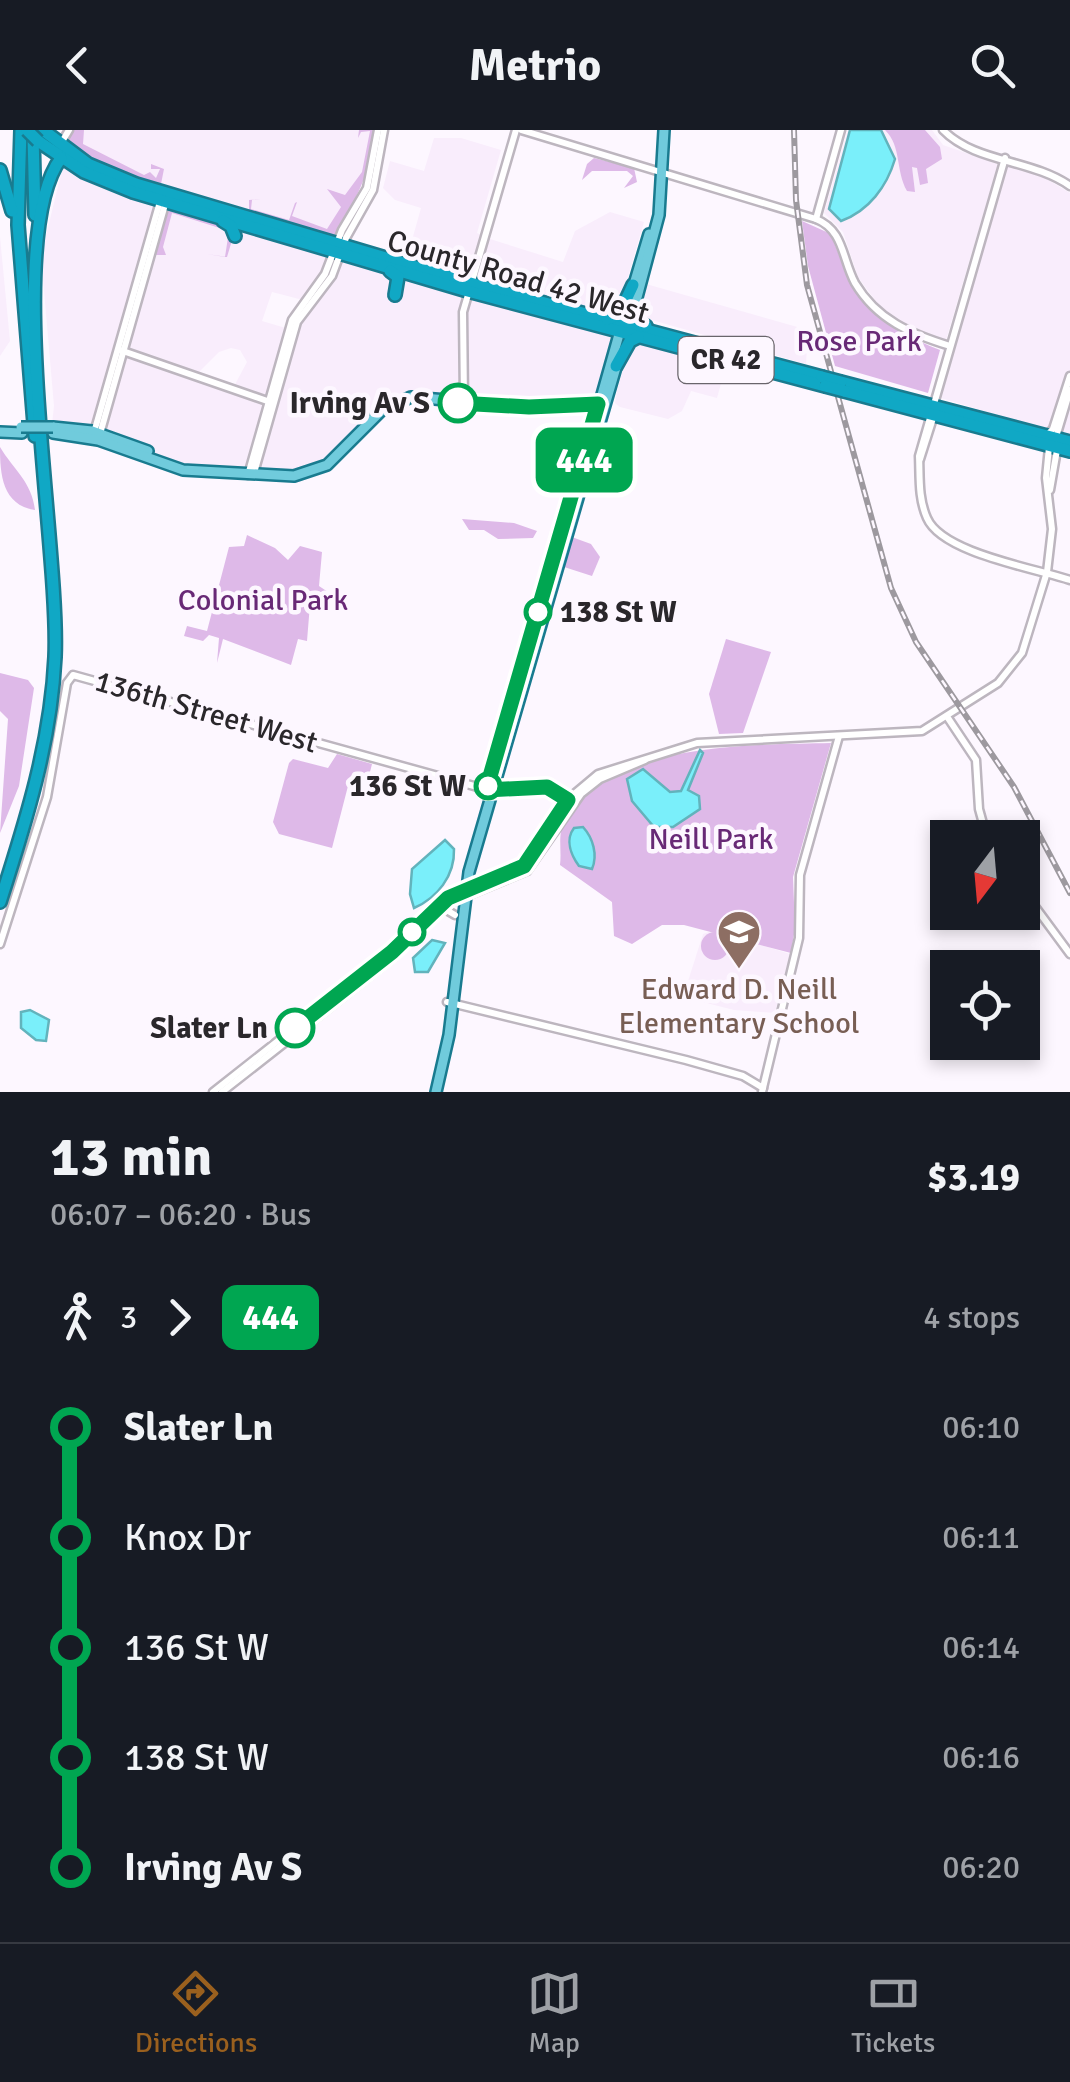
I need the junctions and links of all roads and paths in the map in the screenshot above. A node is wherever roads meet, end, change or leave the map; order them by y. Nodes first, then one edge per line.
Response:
1 (69, 130) edge
2 (381, 130) edge
3 (518, 130) edge
4 (661, 130) edge
5 (840, 130) edge
6 (943, 130) edge
7 (43, 138) edge
8 (1006, 158) junction
9 (662, 170) junction
10 (0, 174) edge
11 (1070, 186) edge
12 (163, 200) junction
13 (205, 213) junction
14 (816, 219) junction
15 (37, 224) junction
16 (239, 225) junction
17 (341, 250) junction
18 (20, 265) junction
19 (414, 275) junction
20 (633, 286) junction
21 (470, 287) junction
22 (633, 312) junction
23 (34, 313) junction
24 (606, 319) junction
25 (584, 322) junction
26 (627, 330) junction
27 (663, 334) junction
28 (950, 346) junction
29 (615, 347) junction
30 (120, 350) junction
31 (616, 366) joint
32 (782, 370) junction
33 (1070, 376) edge
34 (1070, 390) edge
35 (464, 400) junction
36 (271, 403) junction
37 (602, 404) junction
38 (933, 410) junction
39 (0, 429) edge
40 (96, 436) junction
41 (1060, 444) edge
42 (252, 472) junction
43 (1046, 572) junction
44 (1070, 580) edge
45 (948, 718) junction
46 (839, 736) junction
47 (489, 790) junction
48 (570, 801) junction
49 (982, 820) edge
50 (0, 878) edge
51 (508, 879) junction
52 (472, 881) junction
53 (461, 894) junction
54 (0, 902) edge
55 (442, 909) junction
56 (1040, 913) edge
57 (455, 915) junction
58 (0, 944) edge
59 (1070, 954) edge
60 (450, 1003) junction
61 (763, 1090) edge
62 (214, 1092) edge
63 (222, 1092) edge
64 (433, 1092) edge

1 - 7 street
2 - 17 street
3 - 9 street
3 - 21 street
4 - 9 main road
5 - 14 street
6 - 8 street
7 - 12 highway, County Road 42 West / CR 42
7 - 12 highway
7 - 15 highway
7 - 15 highway
7 - 18 highway
7 - 23 highway
8 - 11 street
8 - 28 street
9 - 14 street
9 - 20 main road
9 - 22 main road
10 - 18 highway
12 - 13 highway, County Road 42 West / CR 42
12 - 16 highway, County Road 42 West / CR 42
12 - 30 street
12 - 30 street
13 - 16 highway
13 - 16 highway
14 - 28 street
15 - 23 highway
16 - 17 highway, County Road 42 West / CR 42
16 - 17 highway, County Road 42 West / CR 42
17 - 19 highway, County Road 42 West / CR 42
17 - 19 highway
17 - 21 highway, County Road 42 West / CR 42
17 - 36 street
18 - 50 highway
19 - 21 highway, County Road 42 West / CR 42
20 - 24 highway
20 - 26 main road
21 - 24 highway, County Road 42 West / CR 42
21 - 25 highway, County Road 42 West / CR 42
21 - 35 street
22 - 26 main road
22 - 27 highway
23 - 54 highway
24 - 26 highway, County Road 42 West / CR 42
25 - 26 highway, County Road 42 West / CR 42
25 - 29 highway
26 - 27 highway, County Road 42 West / CR 42
26 - 29 main road
26 - 31 highway
26 - 32 highway, County Road 42 West / CR 42
27 - 32 highway, County Road 42 West / CR 42
28 - 38 street
29 - 37 main road
30 - 36 street
30 - 40 street
31 - 37 main road
32 - 38 highway, bridge
33 - 41 street
34 - 41 street
35 - 37 main road
35 - 42 main road
36 - 42 street
37 - 47 main road
38 - 41 highway
38 - 41 highway
38 - 43 street
39 - 40 main road, bridge
40 - 42 main road
41 - 43 street
43 - 44 street
43 - 45 street
45 - 46 street
45 - 49 street
46 - 48 street
46 - 61 street
47 - 48 street, 136th Street West
47 - 52 main road
47 - 53 main road
47 - 58 street, 136th Street West
48 - 51 street
51 - 52 street
51 - 53 street
52 - 53 main road
53 - 55 street
53 - 57 main road
53 - 60 main road
53 - 62 street
55 - 57 street
55 - 63 street
56 - 59 street
57 - 60 main road
60 - 61 street
60 - 64 main road

